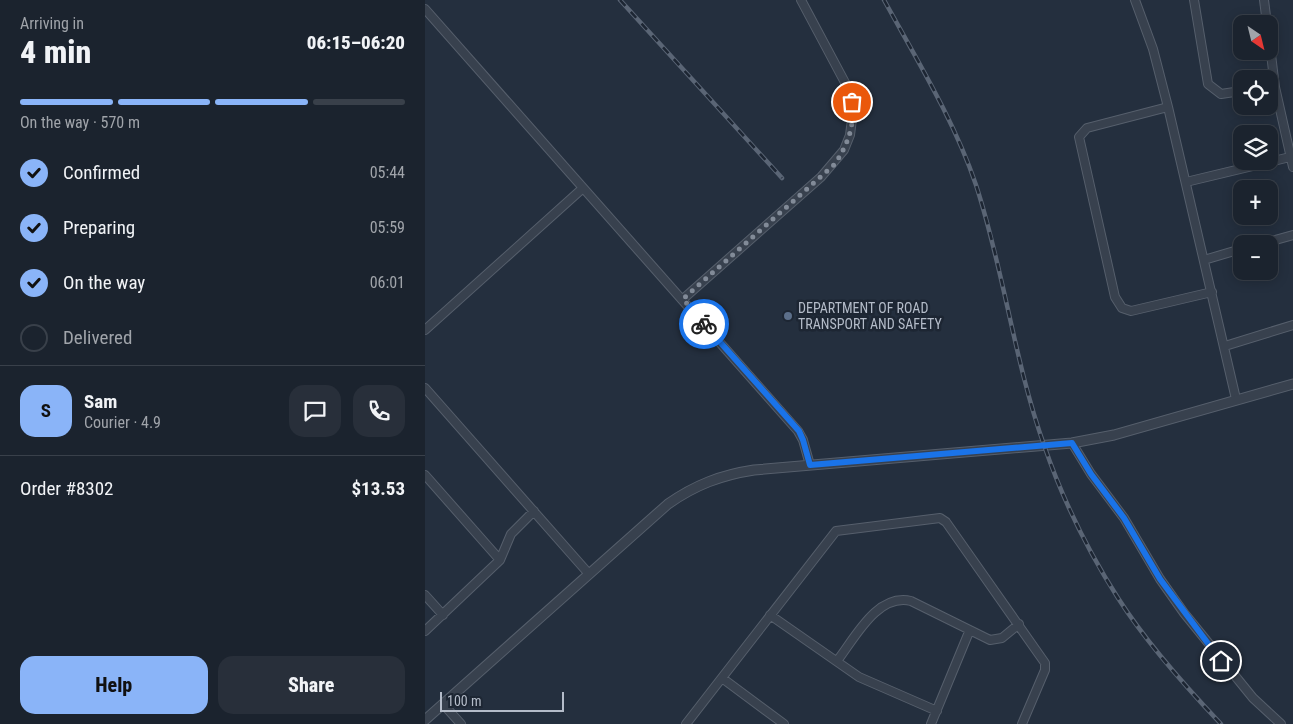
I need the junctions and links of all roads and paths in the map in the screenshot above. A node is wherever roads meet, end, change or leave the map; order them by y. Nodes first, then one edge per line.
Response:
1 (801, 0) edge
2 (1135, 0) edge
3 (1195, 0) edge
4 (1264, 0) edge
5 (425, 9) edge
6 (1266, 15) edge
7 (1233, 92) edge
8 (1168, 107) junction
9 (1278, 111) edge
10 (1290, 158) junction
11 (1293, 167) edge
12 (1186, 182) junction
13 (583, 188) junction
14 (1293, 235) edge
15 (1278, 239) edge
16 (1233, 251) edge
17 (1204, 260) junction
18 (1212, 292) junction
19 (683, 299) junction
20 (1293, 325) edge
21 (425, 330) edge
22 (1225, 346) junction
23 (1293, 384) edge
24 (425, 388) edge
25 (432, 395) junction
26 (1237, 399) junction
27 (425, 401) edge
28 (1072, 443) junction
29 (810, 465) junction
30 (425, 476) edge
31 (534, 511) junction
32 (500, 560) junction
33 (589, 574) junction
34 (425, 595) edge
35 (770, 615) junction
36 (443, 616) junction
37 (1019, 624) junction
38 (425, 631) edge
39 (969, 632) junction
40 (837, 661) junction
41 (722, 678) junction
42 (443, 704) junction
43 (937, 711) junction
44 (425, 720) edge
45 (461, 724) edge
46 (685, 724) edge
47 (785, 724) edge
48 (931, 724) edge
49 (1022, 724) edge
50 (1281, 724) edge

1 - 19 street
2 - 8 street
3 - 7 street
4 - 6 street
5 - 13 street
8 - 12 street
8 - 18 street
9 - 10 street
10 - 11 street
10 - 12 street
12 - 17 street
13 - 19 street
13 - 21 street
14 - 15 street
16 - 17 street
17 - 18 street
18 - 22 street
19 - 29 street
20 - 22 street
22 - 26 street
23 - 26 street
24 - 25 street
25 - 27 street
25 - 31 street
26 - 28 street
28 - 29 street
28 - 50 street
29 - 33 street
30 - 32 street
31 - 32 street
31 - 33 street
32 - 36 street
33 - 42 street
34 - 36 street
35 - 37 street
35 - 40 street
35 - 41 street
36 - 38 street
37 - 39 street
37 - 49 street
39 - 40 street
39 - 43 street
40 - 43 street
41 - 46 street
41 - 47 street
42 - 44 street
42 - 45 street
43 - 48 street

